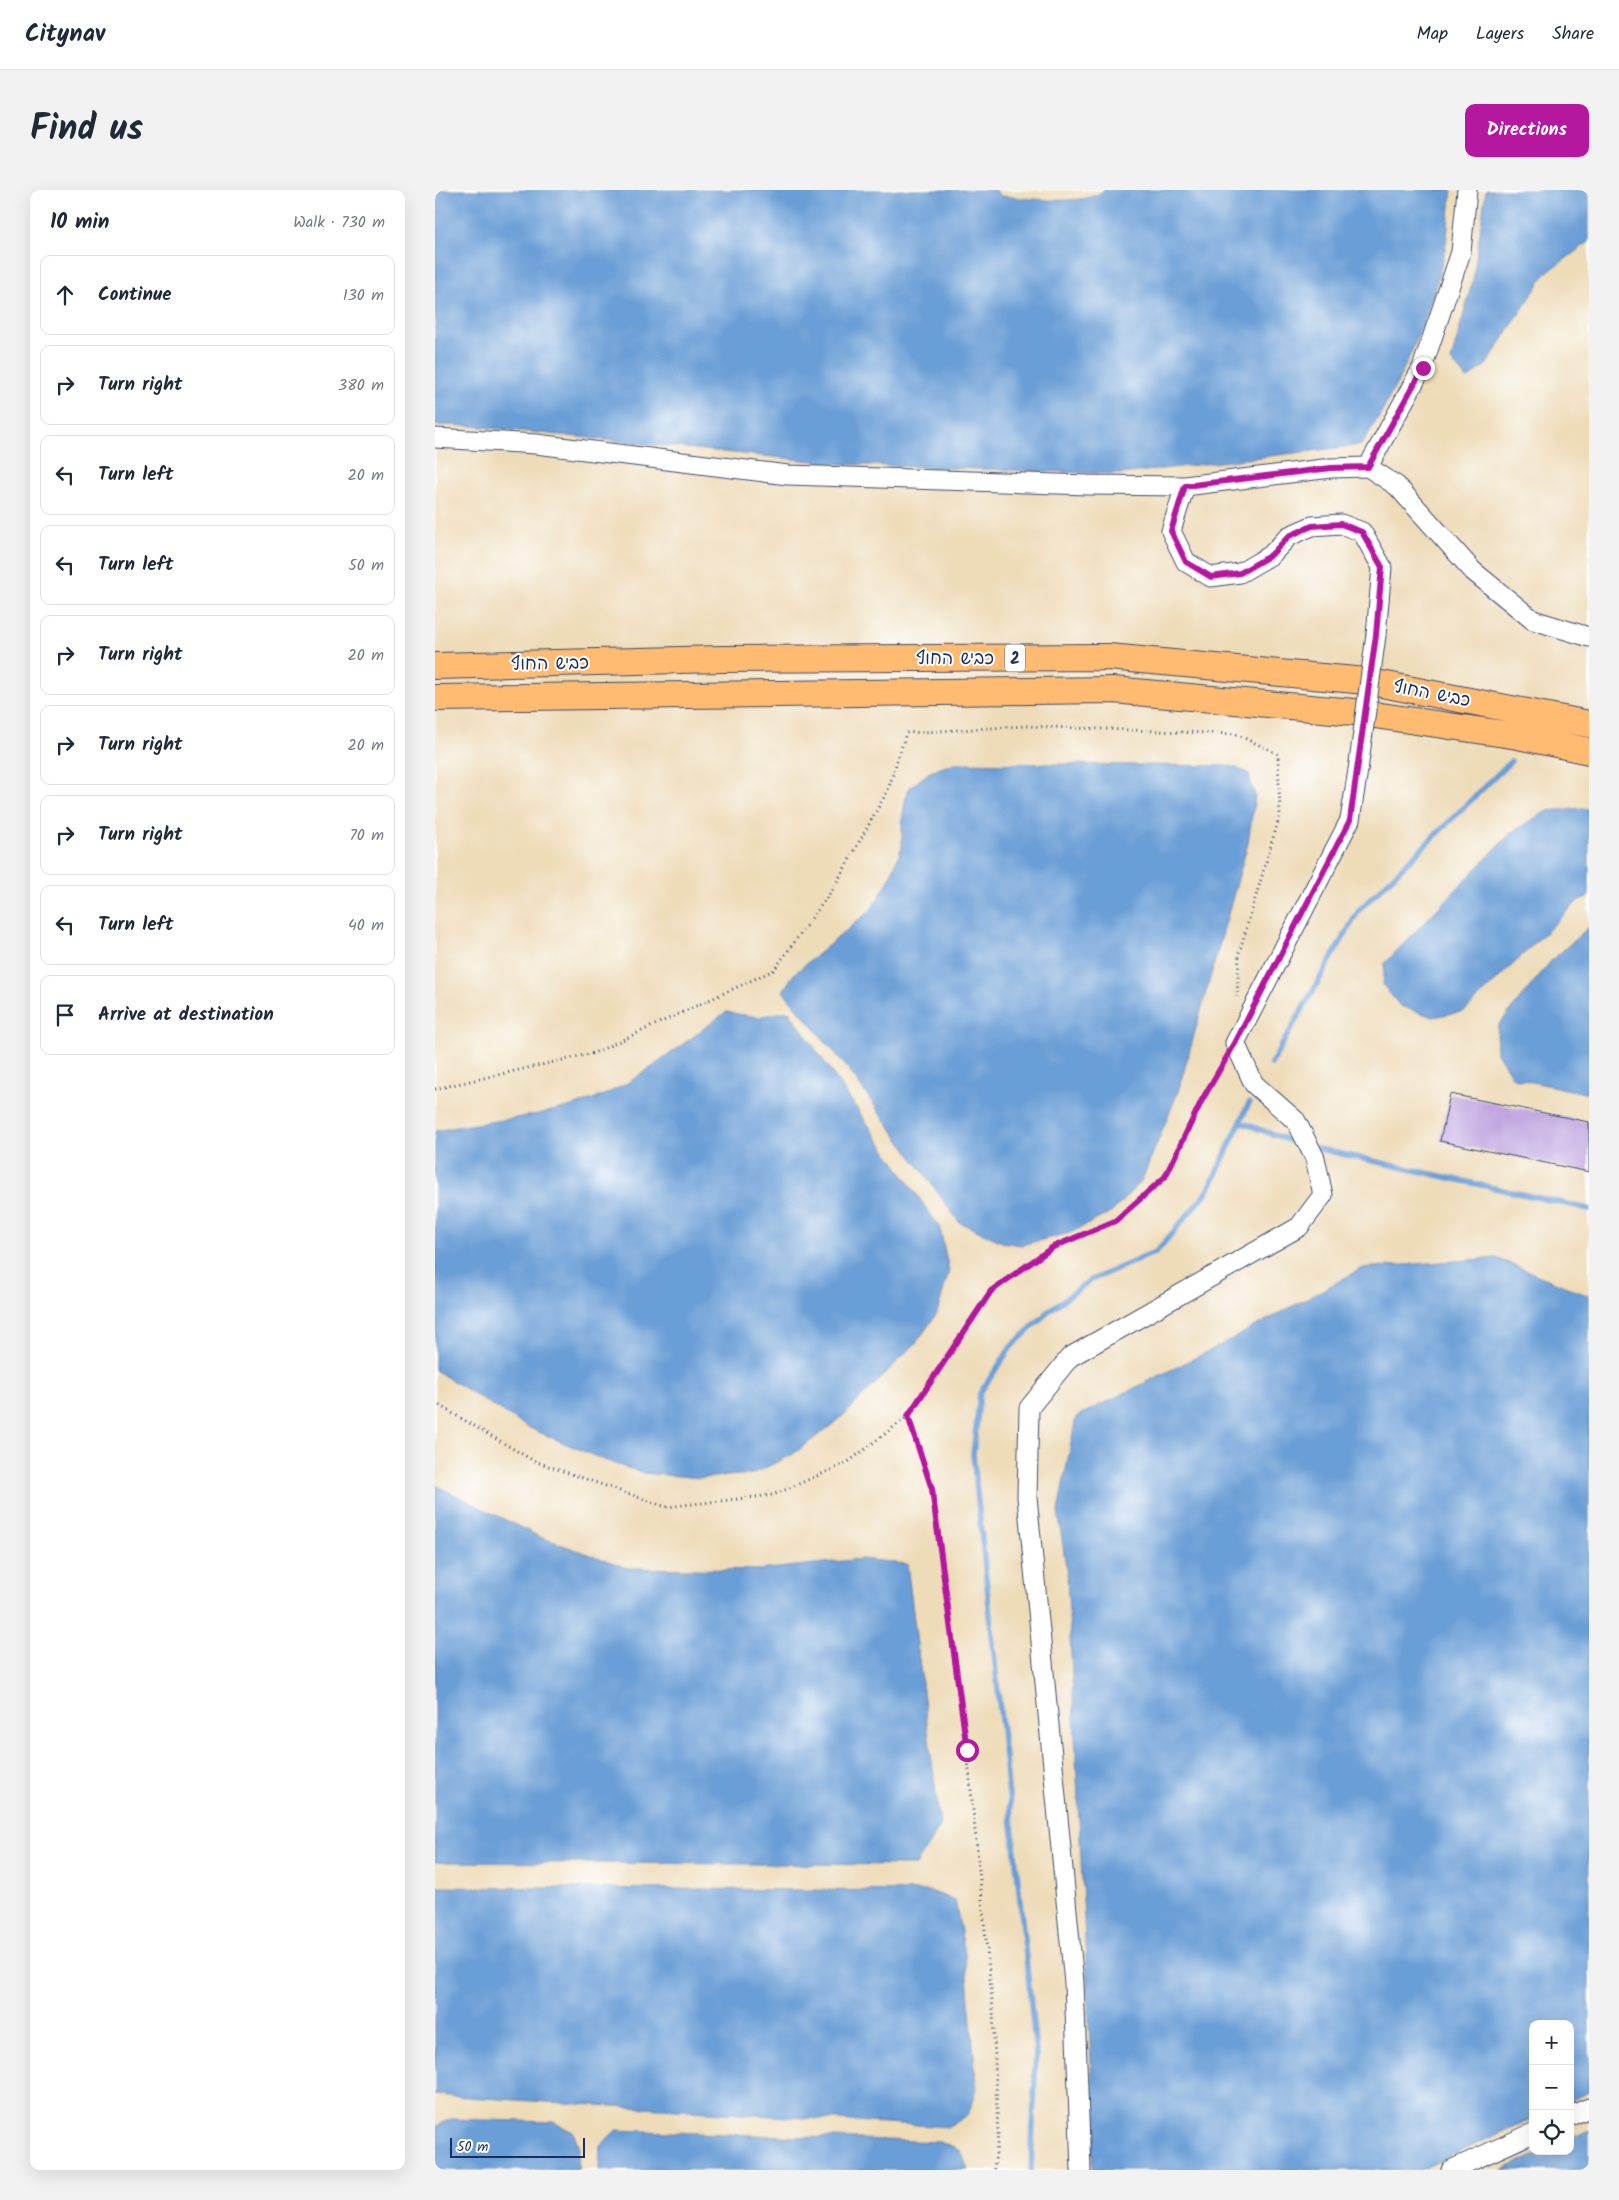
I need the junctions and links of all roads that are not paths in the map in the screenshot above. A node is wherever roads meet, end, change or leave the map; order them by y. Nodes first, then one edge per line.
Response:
1 (1467, 190) edge
2 (435, 438) edge
3 (1368, 467) junction
4 (1185, 486) junction
5 (1589, 637) edge
6 (435, 666) edge
7 (435, 698) edge
8 (1589, 724) edge
9 (1589, 751) edge
10 (1589, 2108) edge
11 (1574, 2114) edge
12 (1529, 2135) edge
13 (1081, 2170) edge
14 (1451, 2170) edge

1 - 3 street
2 - 4 street
3 - 4 street
3 - 5 street
4 - 13 street, bridge
6 - 8 highway, כביש החוף / 2
7 - 9 highway, כביש החוף / 2
10 - 11 street
12 - 14 street

